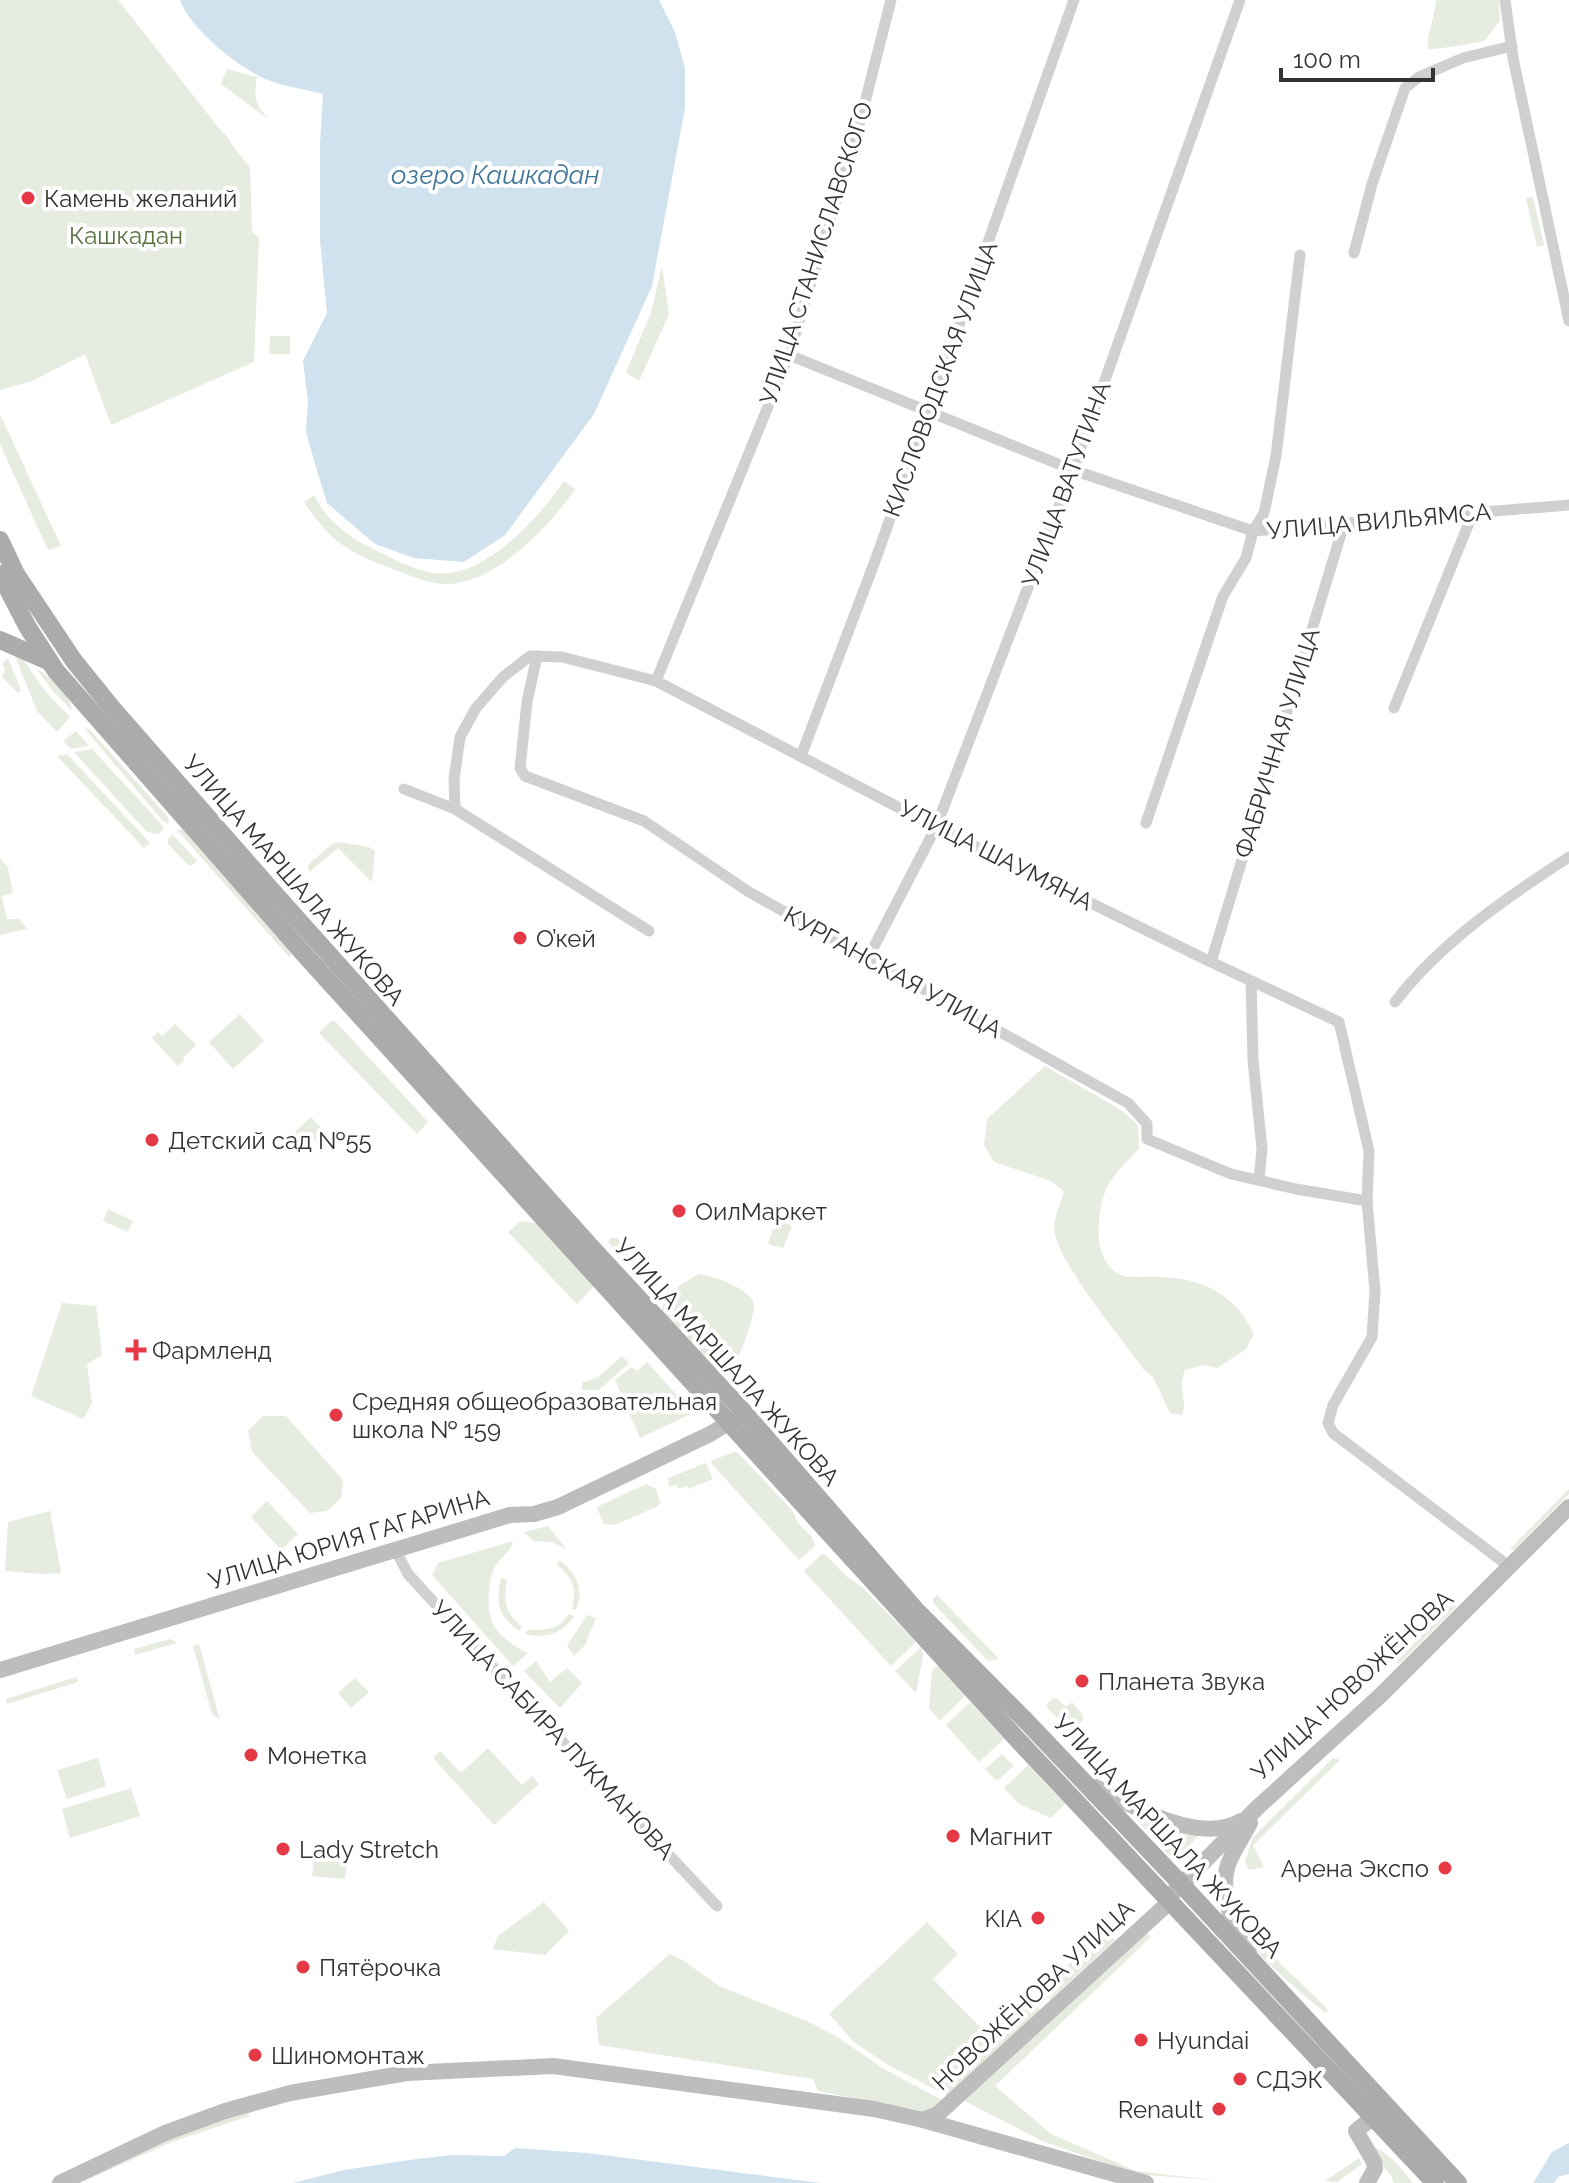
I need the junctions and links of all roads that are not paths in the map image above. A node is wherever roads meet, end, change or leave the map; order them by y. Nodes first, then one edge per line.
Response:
1 (891, 0) edge
2 (1074, 0) edge
3 (1240, 0) edge
4 (1505, 0) edge
5 (1512, 46) junction
6 (1354, 253) dead end
7 (1300, 255) dead end
8 (1569, 321) edge
9 (789, 355) junction
10 (928, 412) junction
11 (1073, 470) junction
12 (1569, 505) edge
13 (1473, 513) junction
14 (1344, 524) junction
15 (1253, 531) junction
16 (0, 540) edge
17 (0, 574) edge
18 (0, 640) edge
19 (534, 656) junction
20 (50, 663) junction
21 (656, 681) junction
22 (1394, 708) dead end
23 (801, 756) junction
24 (404, 789) dead end
25 (455, 809) junction
26 (1146, 823) dead end
27 (936, 827) junction
28 (1569, 857) edge
29 (649, 931) dead end
30 (868, 958) junction
31 (1211, 962) junction
32 (1251, 981) junction
33 (1395, 1002) dead end
34 (1259, 1180) junction
35 (1367, 1201) junction
36 (737, 1418) junction
37 (1569, 1507) edge
38 (395, 1549) junction
39 (1510, 1567) junction
40 (0, 1670) edge
41 (1083, 1781) junction
42 (1258, 1807) junction
43 (1182, 1885) junction
44 (1168, 1898) junction
45 (717, 1906) dead end
46 (1252, 1960) junction
47 (1373, 2117) junction
48 (923, 2120) junction
49 (1443, 2179) edge
50 (60, 2183) edge
51 (1146, 2183) edge
52 (1367, 2183) edge

1 - 9 street, УЛИЦА СТАНИСЛАВСКОГО
2 - 10 street, КИСЛОВОДСКАЯ УЛИЦА
3 - 11 street, УЛИЦА ВАТУТИНА
4 - 5 street
5 - 6 street
5 - 8 street
7 - 15 street
9 - 10 street, УЛИЦА ВИЛЬЯМСА
9 - 21 street, УЛИЦА СТАНИСЛАВСКОГО
10 - 11 street, УЛИЦА ВИЛЬЯМСА
10 - 23 street, КИСЛОВОДСКАЯ УЛИЦА
11 - 15 street, УЛИЦА ВИЛЬЯМСА
11 - 27 street, УЛИЦА ВАТУТИНА
12 - 13 street, УЛИЦА ВИЛЬЯМСА
13 - 14 street, УЛИЦА ВИЛЬЯМСА
13 - 22 street
14 - 15 street, УЛИЦА ВИЛЬЯМСА
14 - 31 street, ФАБРИЧНАЯ УЛИЦА
15 - 26 street
16 - 36 main road, УЛИЦА МАРШАЛА ЖУКОВА
17 - 20 main road, УЛИЦА МАРШАЛА ЖУКОВА
18 - 20 main road
19 - 21 street, УЛИЦА ШАУМЯНА
19 - 25 street
19 - 30 street, КУРГАНСКАЯ УЛИЦА
20 - 36 main road, УЛИЦА МАРШАЛА ЖУКОВА
21 - 23 street, УЛИЦА ШАУМЯНА
23 - 27 street, УЛИЦА ШАУМЯНА
24 - 25 street
25 - 29 street
27 - 30 street, УЛИЦА ВАТУТИНА
27 - 31 street, УЛИЦА ШАУМЯНА
28 - 33 street
30 - 34 street, КУРГАНСКАЯ УЛИЦА
31 - 32 street, УЛИЦА ШАУМЯНА
32 - 34 street
32 - 35 street, УЛИЦА ШАУМЯНА
34 - 35 street, КУРГАНСКАЯ УЛИЦА
35 - 39 street
36 - 38 street, УЛИЦА ЮРИЯ ГАГАРИНА
36 - 41 main road, УЛИЦА МАРШАЛА ЖУКОВА
36 - 44 main road, УЛИЦА МАРШАЛА ЖУКОВА
37 - 39 street, УЛИЦА НОВОЖЁНОВА
38 - 40 street, УЛИЦА ЮРИЯ ГАГАРИНА
38 - 45 street, УЛИЦА САБИРА ЛУКМАНОВА
39 - 42 street, УЛИЦА НОВОЖЁНОВА
41 - 42 street
41 - 43 main road, УЛИЦА МАРШАЛА ЖУКОВА
42 - 43 street, УЛИЦА НОВОЖЁНОВА
42 - 46 street
43 - 44 street, УЛИЦА НОВОЖЁНОВА
43 - 46 main road, УЛИЦА МАРШАЛА ЖУКОВА
44 - 47 main road, УЛИЦА МАРШАЛА ЖУКОВА
44 - 48 street, НОВОЖЁНОВА УЛИЦА
46 - 49 main road, УЛИЦА МАРШАЛА ЖУКОВА
47 - 49 main road, УЛИЦА МАРШАЛА ЖУКОВА
47 - 52 street
48 - 50 street
48 - 51 street

